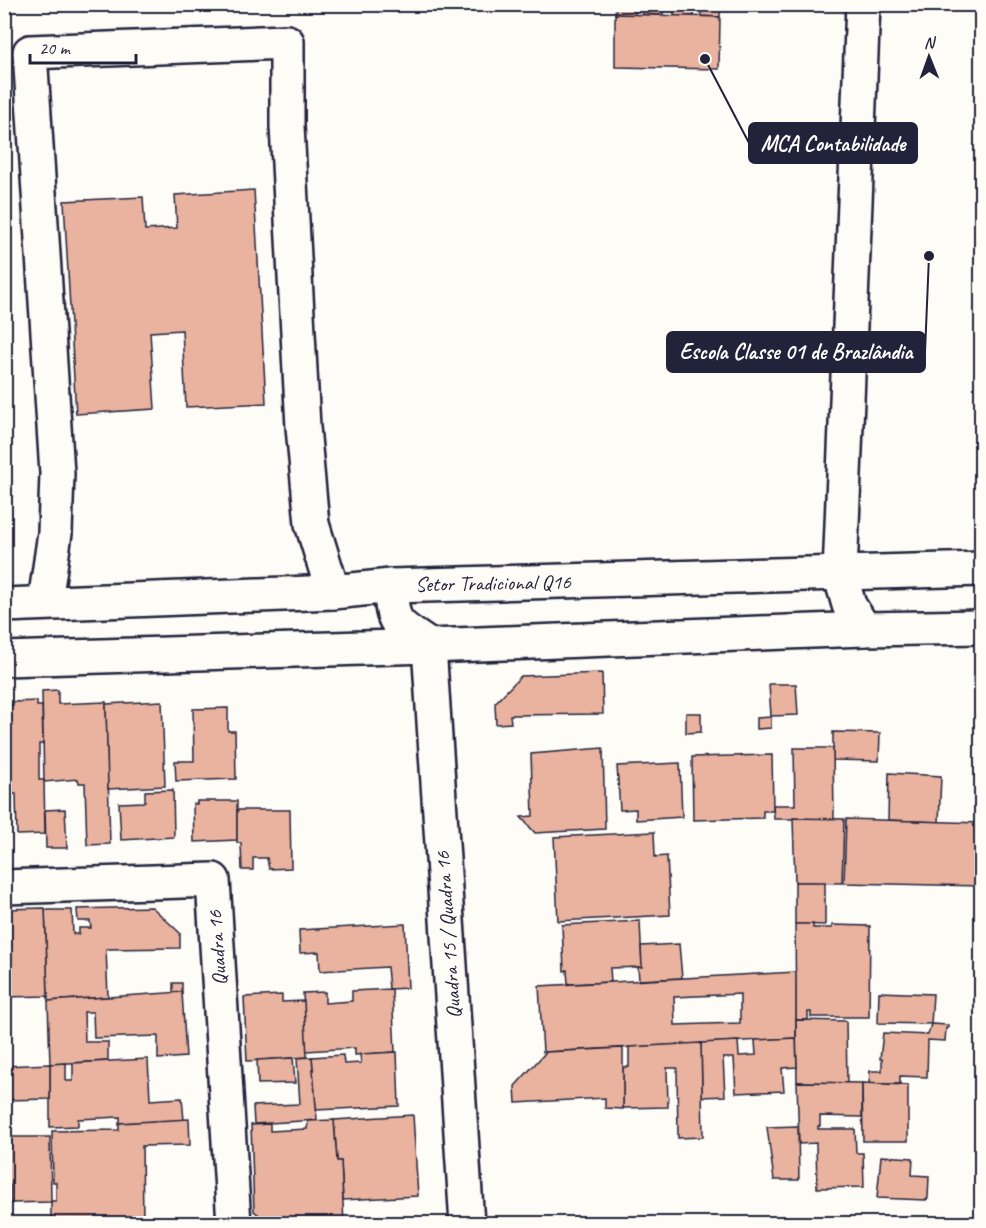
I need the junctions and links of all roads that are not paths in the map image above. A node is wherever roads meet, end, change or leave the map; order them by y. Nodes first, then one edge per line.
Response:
1 (863, 4) edge
2 (981, 569) edge
3 (840, 574) junction
4 (391, 586) junction
5 (333, 592) junction
6 (45, 602) junction
7 (4, 604) edge
8 (981, 627) edge
9 (864, 629) junction
10 (429, 646) junction
11 (4, 658) edge
12 (4, 887) edge
13 (234, 1224) edge
14 (466, 1224) edge

1 - 3 street
2 - 3 street, Setor Tradicional Q16
3 - 4 street, Setor Tradicional Q16
3 - 9 street
4 - 5 street, Setor Tradicional Q16
4 - 10 street
5 - 6 street, Setor Tradicional Q16
5 - 6 street
6 - 7 street, Setor Tradicional Q16
8 - 9 street
9 - 10 street
10 - 11 street
10 - 14 street, Quadra 15 / Quadra 16
12 - 13 street, Quadra 16

